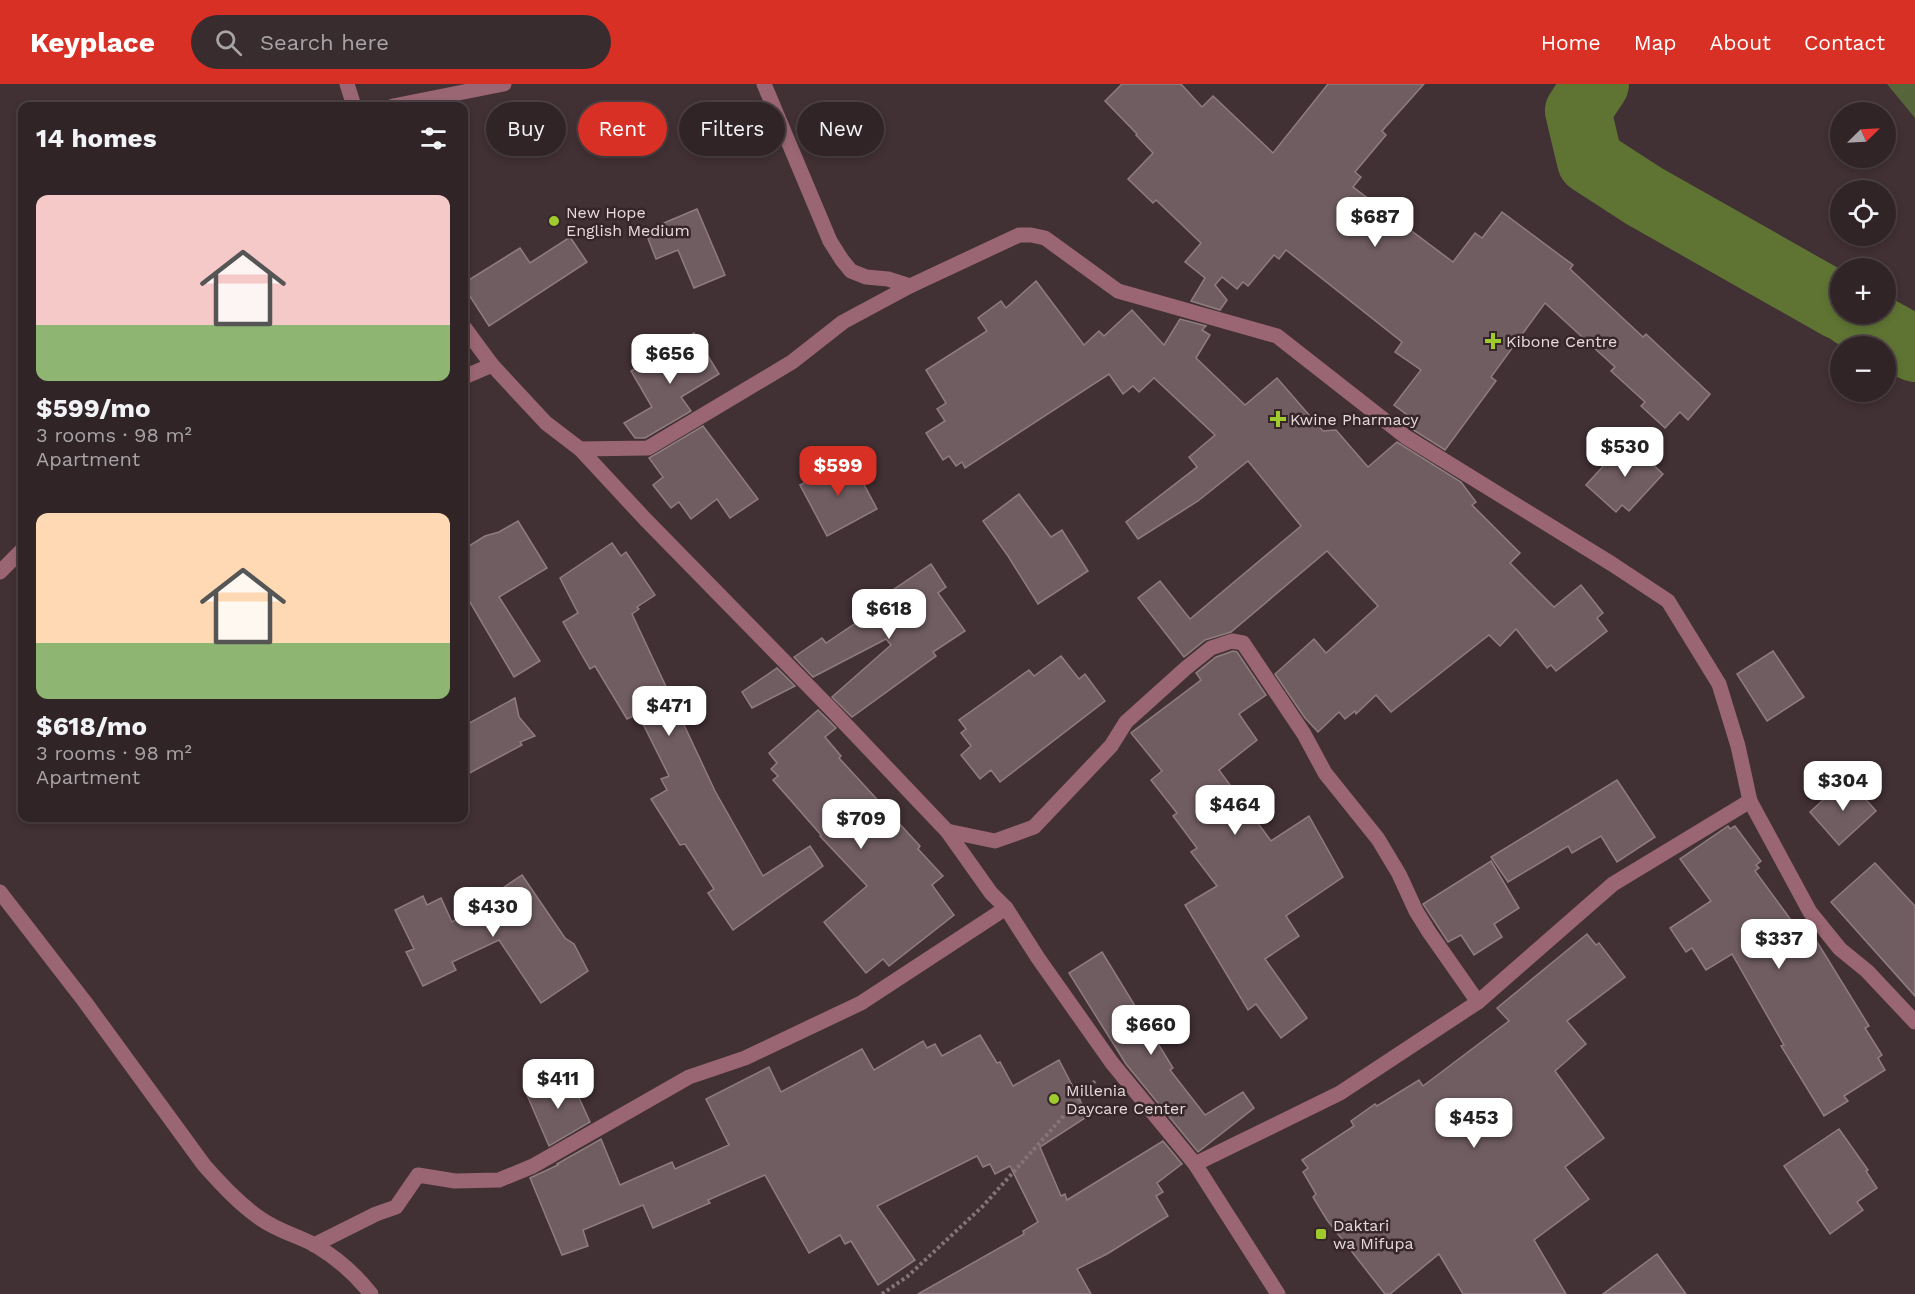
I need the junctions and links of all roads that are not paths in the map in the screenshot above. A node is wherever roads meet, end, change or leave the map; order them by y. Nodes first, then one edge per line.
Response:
1 (347, 84) edge
2 (504, 84) edge
3 (764, 84) edge
4 (353, 102) edge
5 (413, 102) edge
6 (910, 286) junction
7 (468, 332) edge
8 (492, 365) junction
9 (468, 375) edge
10 (580, 449) junction
11 (18, 554) edge
12 (0, 572) edge
13 (1750, 801) junction
14 (947, 831) junction
15 (0, 892) edge
16 (1006, 908) junction
17 (1478, 1002) junction
18 (1915, 1022) edge
19 (1195, 1164) junction
20 (314, 1245) junction
21 (371, 1294) edge
22 (1278, 1294) edge

1 - 4 street
2 - 5 street
3 - 6 street
6 - 10 street
6 - 13 street
7 - 8 street
8 - 9 street
8 - 10 street
10 - 14 street
11 - 12 street
13 - 17 street
13 - 18 street
14 - 16 street
14 - 17 street
15 - 20 street
16 - 19 street
16 - 20 street
17 - 19 street
19 - 22 street
20 - 21 street

